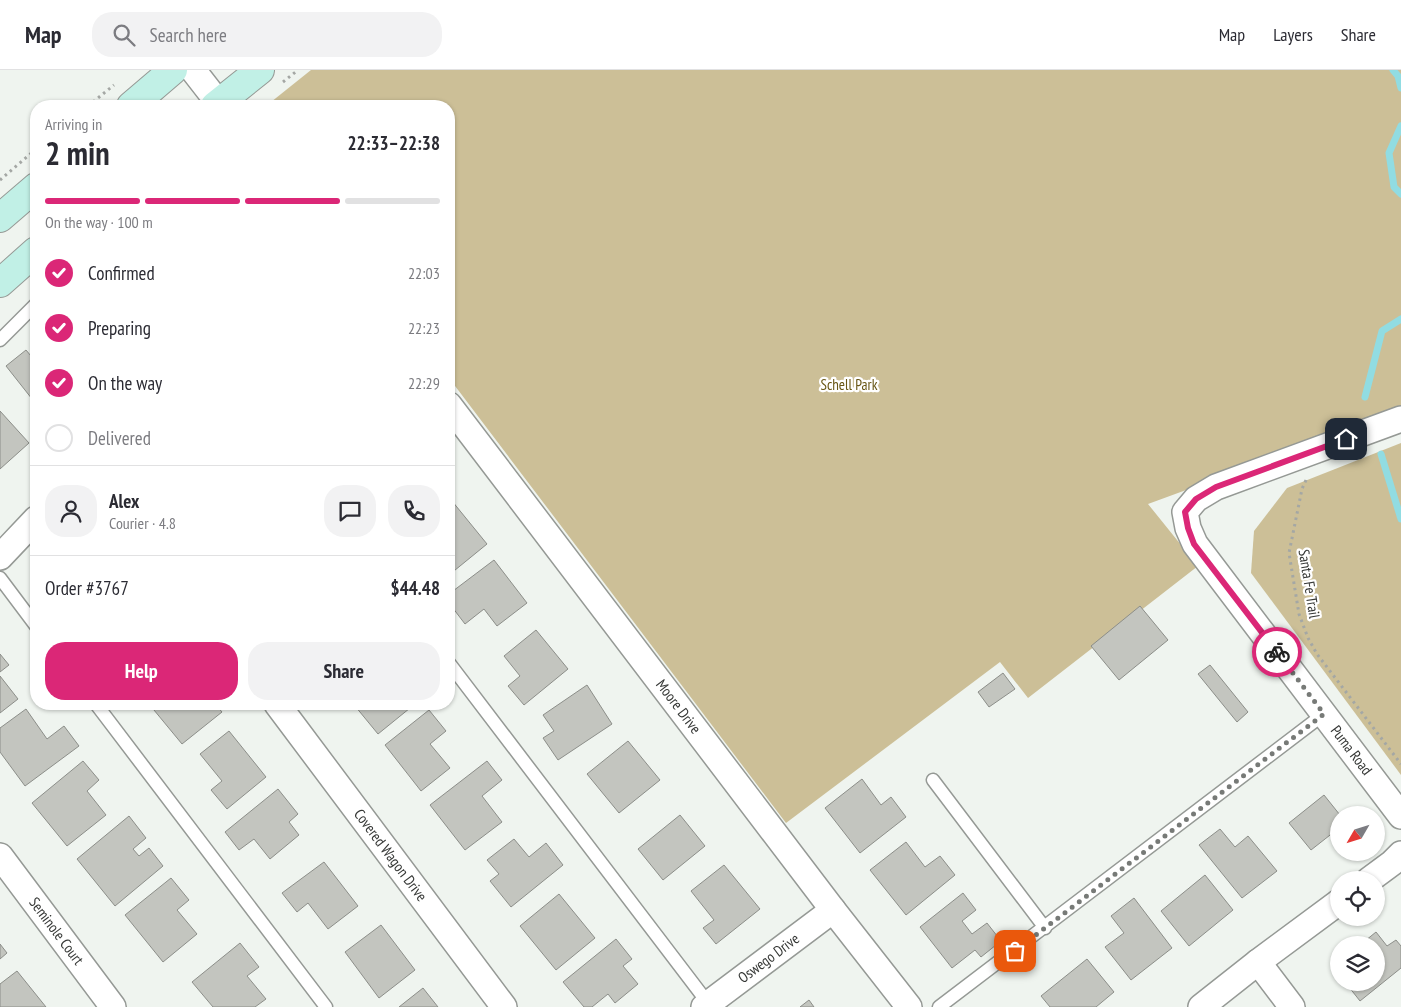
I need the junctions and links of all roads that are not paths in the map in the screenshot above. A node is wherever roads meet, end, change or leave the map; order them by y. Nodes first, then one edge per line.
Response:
1 (173, 70) edge
2 (193, 70) edge
3 (260, 70) edge
4 (138, 100) edge
5 (214, 100) edge
6 (224, 100) edge
7 (30, 192) edge
8 (0, 218) edge
9 (30, 256) edge
10 (0, 284) edge
11 (30, 310) edge
12 (0, 340) edge
13 (455, 413) edge
14 (1401, 419) edge
15 (30, 525) edge
16 (0, 557) edge
17 (0, 578) edge
18 (30, 618) edge
19 (455, 671) edge
20 (101, 710) edge
21 (281, 710) edge
22 (1324, 714) junction
23 (933, 780) dead end
24 (1401, 816) edge
25 (0, 856) edge
26 (1398, 864) edge
27 (1385, 871) edge
28 (1330, 909) edge
29 (833, 910) junction
30 (1045, 928) junction
31 (1258, 962) junction
32 (708, 1006) edge
33 (113, 1007) edge
34 (326, 1007) edge
35 (504, 1007) edge
36 (910, 1007) edge
37 (939, 1007) edge
38 (1201, 1007) edge
39 (1292, 1007) edge

1 - 4 main road
2 - 5 street
3 - 6 main road
7 - 8 main road
9 - 10 main road
11 - 12 lane
13 - 29 street, Moore Drive
14 - 22 street, Puma Road
15 - 16 street
17 - 18 lane
19 - 32 lane
20 - 34 lane
21 - 35 street, Covered Wagon Drive
22 - 24 street, Puma Road
22 - 30 lane
23 - 30 lane
25 - 33 street, Seminole Court
26 - 27 street
28 - 31 street
29 - 32 street, Oswego Drive
29 - 36 street, Moore Drive
30 - 37 lane
31 - 38 street
31 - 39 street

